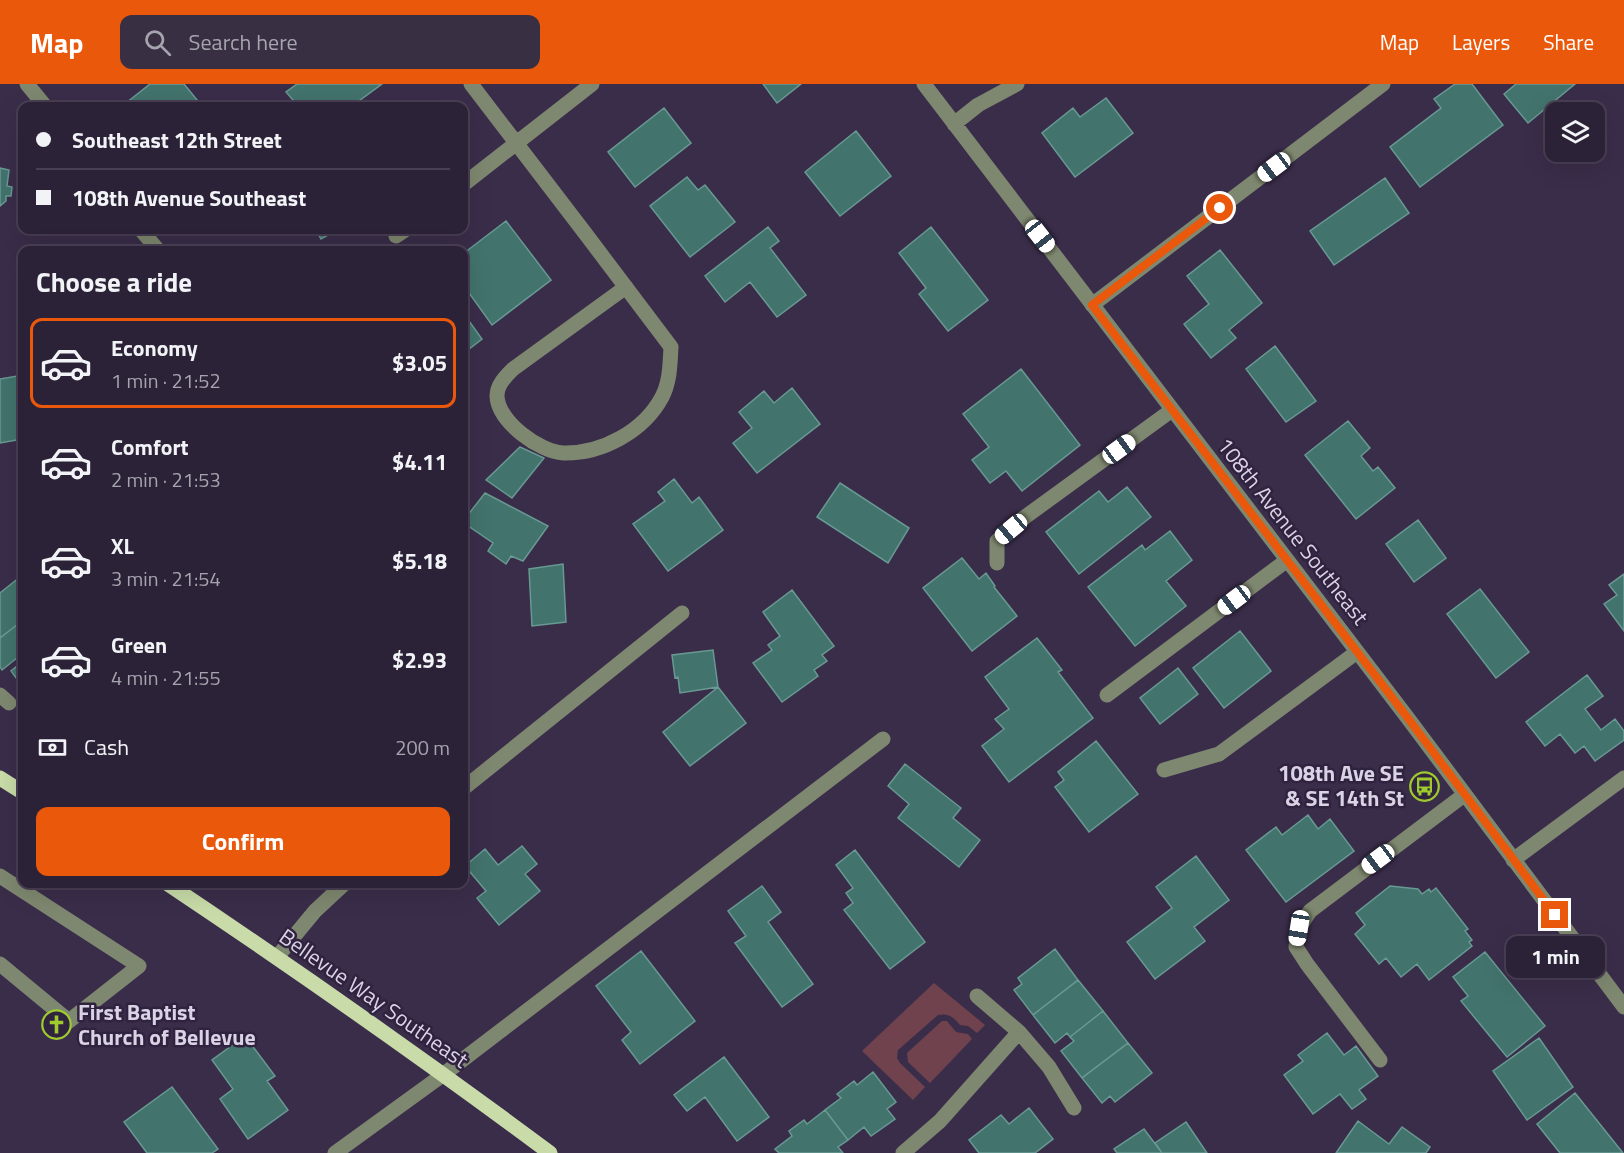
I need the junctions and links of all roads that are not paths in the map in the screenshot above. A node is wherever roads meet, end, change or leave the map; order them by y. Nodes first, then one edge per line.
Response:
1 (27, 84) edge
2 (471, 84) edge
3 (592, 84) edge
4 (924, 84) edge
5 (1017, 84) edge
6 (1383, 84) edge
7 (42, 102) edge
8 (954, 124) junction
9 (516, 143) junction
10 (468, 181) edge
11 (144, 234) edge
12 (155, 246) edge
13 (626, 287) junction
14 (1092, 305) junction
15 (1172, 410) junction
16 (1286, 561) junction
17 (997, 563) dead end
18 (682, 613) dead end
19 (1357, 652) junction
20 (1107, 695) dead end
21 (883, 739) dead end
22 (1164, 770) dead end
23 (0, 778) edge
24 (1624, 778) edge
25 (468, 785) edge
26 (18, 789) edge
27 (1464, 795) junction
28 (1513, 860) junction
29 (0, 876) edge
30 (18, 888) edge
31 (19, 888) edge
32 (174, 888) edge
33 (340, 888) edge
34 (277, 957) junction
35 (0, 964) edge
36 (977, 996) dead end
37 (1624, 1007) edge
38 (1019, 1032) junction
39 (1380, 1060) dead end
40 (444, 1074) junction
41 (1074, 1108) dead end
42 (335, 1153) edge
43 (550, 1153) edge
44 (903, 1153) edge

1 - 7 street
2 - 9 street
3 - 9 street
4 - 8 street, 108th Avenue Southeast
5 - 8 street
6 - 14 street
8 - 14 street, 108th Avenue Southeast
9 - 10 street
9 - 13 street
11 - 12 street
13 - 13 street
14 - 15 street, 108th Avenue Southeast
15 - 16 street, 108th Avenue Southeast
15 - 17 street
16 - 19 street, 108th Avenue Southeast
16 - 20 street
18 - 25 street
19 - 22 street
19 - 27 street, 108th Avenue Southeast
21 - 40 street
23 - 26 main road
24 - 28 street
27 - 28 street, 108th Avenue Southeast
27 - 39 street
28 - 37 street, 108th Avenue Southeast
29 - 30 street
31 - 35 street
32 - 34 main road, Bellevue Way Southeast
33 - 34 street
34 - 40 main road, Bellevue Way Southeast
36 - 38 street
38 - 41 street
38 - 44 street
40 - 42 street
40 - 43 main road, Bellevue Way Southeast

